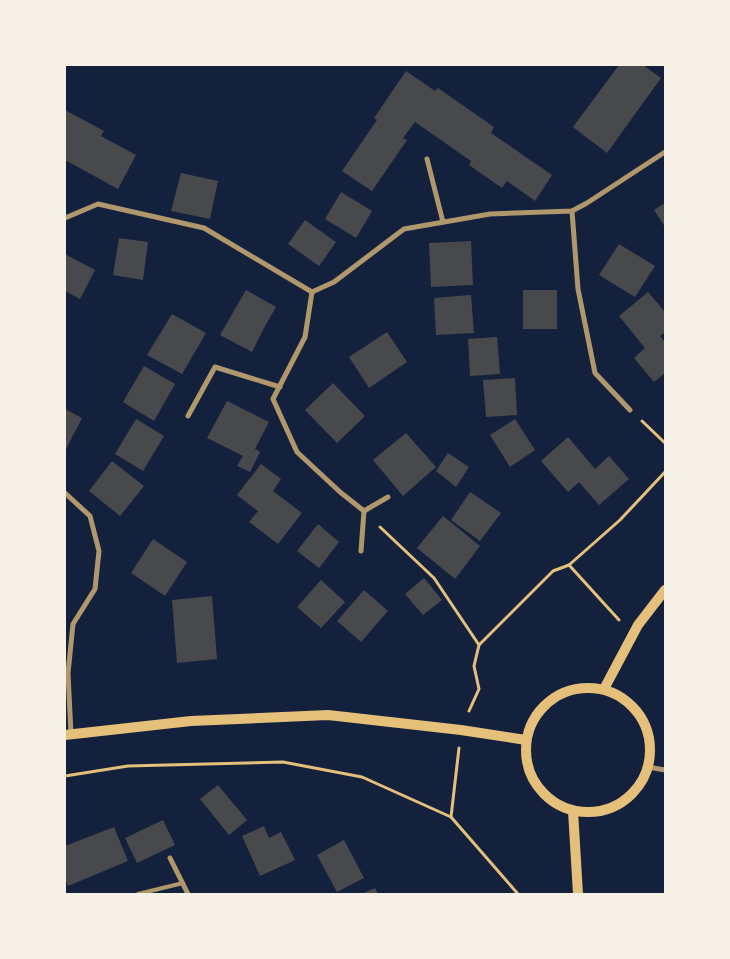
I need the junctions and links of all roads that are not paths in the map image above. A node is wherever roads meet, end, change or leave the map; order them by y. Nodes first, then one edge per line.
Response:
1 (665, 152) edge
2 (427, 159) dead end
3 (572, 211) junction
4 (65, 218) edge
5 (443, 222) junction
6 (312, 292) junction
7 (280, 387) junction
8 (630, 410) road end
9 (188, 416) dead end
10 (65, 493) edge
11 (388, 497) dead end
12 (364, 511) junction
13 (361, 551) dead end
14 (665, 590) edge
15 (604, 689) junction
16 (68, 735) edge
17 (526, 740) junction
18 (648, 767) junction
19 (665, 770) edge
20 (573, 811) junction
21 (170, 858) dead end
22 (183, 883) junction
23 (138, 894) edge
24 (188, 894) edge
25 (578, 894) edge

1 - 3 street
2 - 5 street
3 - 5 street
3 - 8 street
4 - 6 street
5 - 6 street
6 - 7 street
7 - 9 street
7 - 12 street
10 - 16 street
11 - 12 street
12 - 13 street
14 - 15 main road
15 - 17 main road
15 - 18 main road
16 - 17 main road
17 - 20 main road
18 - 19 street
18 - 20 main road
20 - 25 main road
21 - 22 street
22 - 23 lane
22 - 24 street

